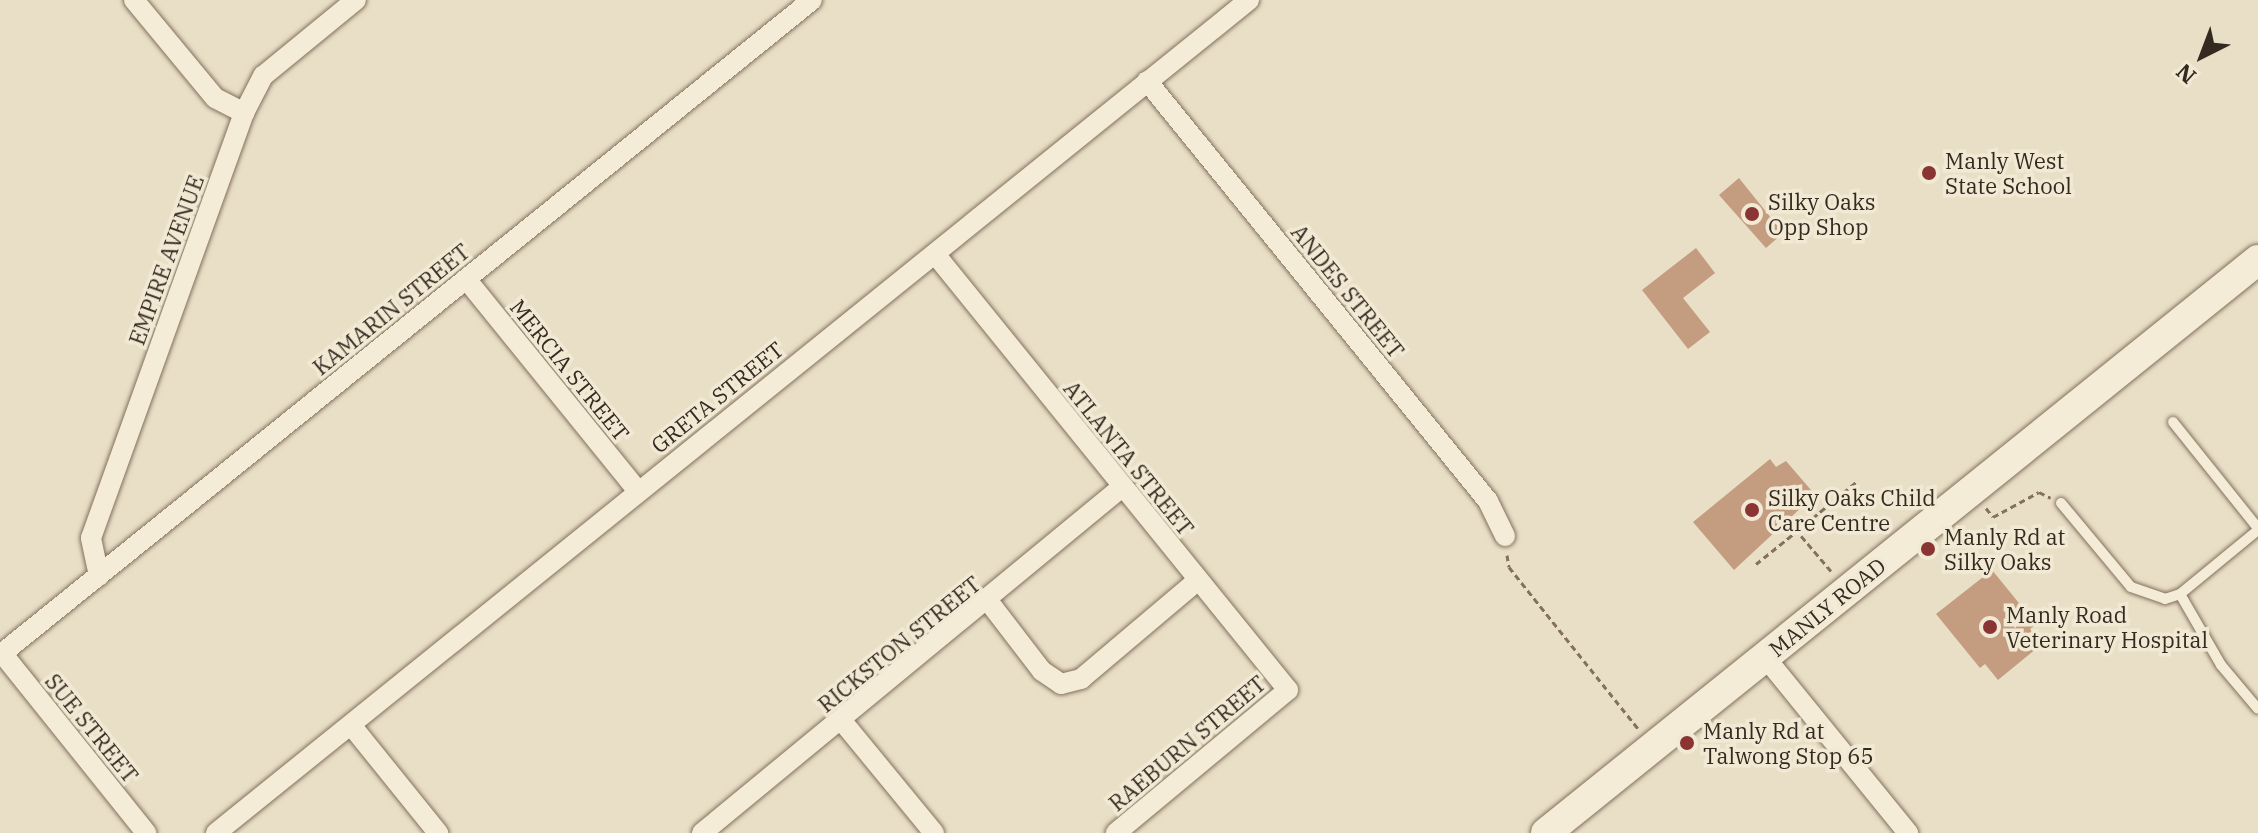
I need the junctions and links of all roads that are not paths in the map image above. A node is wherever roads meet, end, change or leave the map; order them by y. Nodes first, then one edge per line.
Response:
1 (134, 0) edge
2 (356, 0) edge
3 (812, 0) edge
4 (1249, 0) edge
5 (1147, 81) junction
6 (244, 113) junction
7 (935, 254) junction
8 (2258, 260) edge
9 (467, 280) junction
10 (2173, 422) dead end
11 (1122, 487) junction
12 (638, 491) junction
13 (2061, 503) road end
14 (2258, 529) edge
15 (1505, 536) road end
16 (99, 576) junction
17 (1197, 581) junction
18 (2180, 594) junction
19 (989, 602) junction
20 (1, 654) edge
21 (1765, 657) junction
22 (1288, 690) joint
23 (2258, 709) edge
24 (842, 721) junction
25 (351, 725) junction
26 (146, 833) edge
27 (216, 833) edge
28 (438, 833) edge
29 (702, 833) edge
30 (934, 833) edge
31 (1116, 833) edge
32 (1546, 833) edge
33 (1908, 833) edge

1 - 6 street
2 - 6 street, EMPIRE AVENUE
3 - 9 street, KAMARIN STREET
4 - 5 street, GRETA STREET
5 - 7 street, GRETA STREET
5 - 15 street, ANDES STREET
6 - 16 street, EMPIRE AVENUE
7 - 11 street, ATLANTA STREET
7 - 12 street, GRETA STREET
8 - 21 main road, MANLY ROAD
9 - 12 street, MERCIA STREET
9 - 16 street, KAMARIN STREET
10 - 14 lane
11 - 17 street, ATLANTA STREET
11 - 19 street, RICKSTON STREET
12 - 25 street, GRETA STREET
13 - 18 lane
14 - 18 lane
16 - 20 street, KAMARIN STREET
17 - 19 street
17 - 22 street, ATLANTA STREET
18 - 23 lane
19 - 24 street, RICKSTON STREET
20 - 26 street, SUE STREET
21 - 32 main road, MANLY ROAD
21 - 33 street
22 - 31 street, RAEBURN STREET
24 - 29 street, RICKSTON STREET
24 - 30 street
25 - 27 street, GRETA STREET
25 - 28 street

